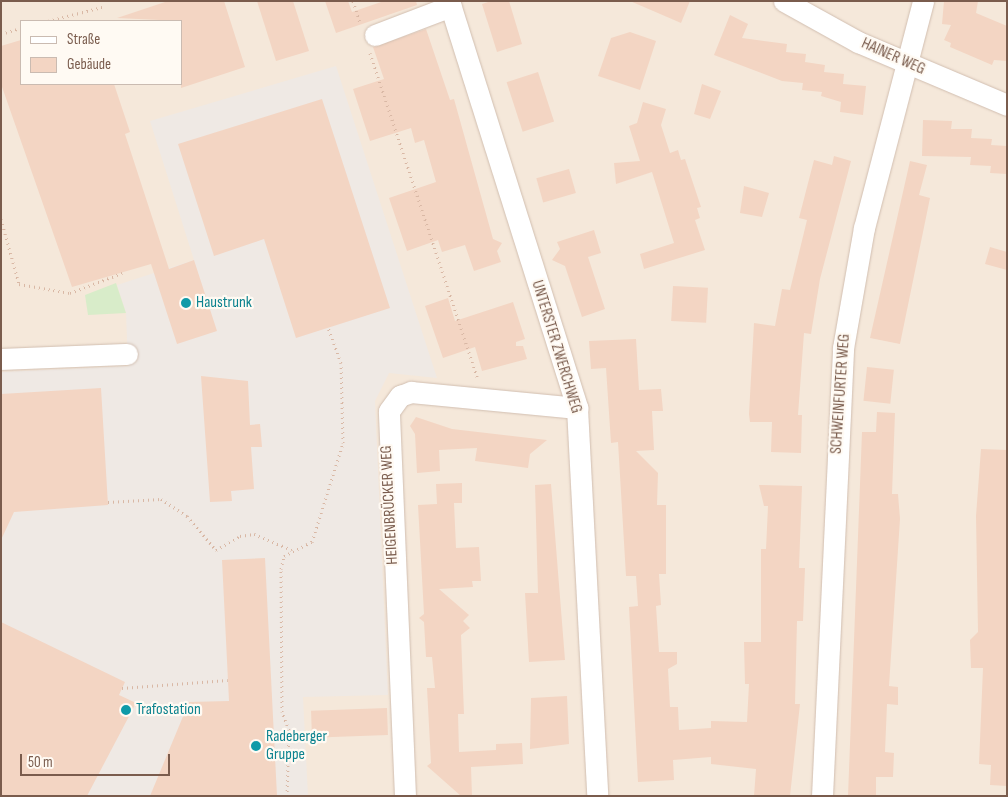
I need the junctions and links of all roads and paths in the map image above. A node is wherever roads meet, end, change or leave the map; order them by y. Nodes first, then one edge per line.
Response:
1 (353, 1) edge
2 (784, 1) edge
3 (923, 1) edge
4 (450, 4) edge
5 (102, 7) dead end
6 (52, 20) edge
7 (20, 28) edge
8 (1, 34) edge
9 (368, 37) junction
10 (909, 66) junction
11 (1007, 104) edge
12 (1, 219) edge
13 (122, 273) dead end
14 (328, 328) dead end
15 (128, 354) dead end
16 (1, 359) edge
17 (484, 399) junction
18 (577, 408) junction
19 (108, 502) dead end
20 (292, 550) junction
21 (228, 680) dead end
22 (122, 688) dead end
23 (287, 796) edge
24 (405, 796) edge
25 (597, 796) edge
26 (822, 796) edge

1 - 9 path
2 - 10 street, HAINER WEG
3 - 10 street, SCHWEINFURTER WEG
4 - 9 street
4 - 18 street, UNTERSTER ZWERCHWEG
5 - 6 path
7 - 8 path
9 - 17 path
10 - 11 street, HAINER WEG
10 - 26 street, SCHWEINFURTER WEG
12 - 13 path
14 - 20 path
15 - 16 street
17 - 18 street, HEIGENBRÜCKER WEG
17 - 24 street, HEIGENBRÜCKER WEG
18 - 25 street, UNTERSTER ZWERCHWEG
19 - 20 path
20 - 23 path
21 - 22 path

